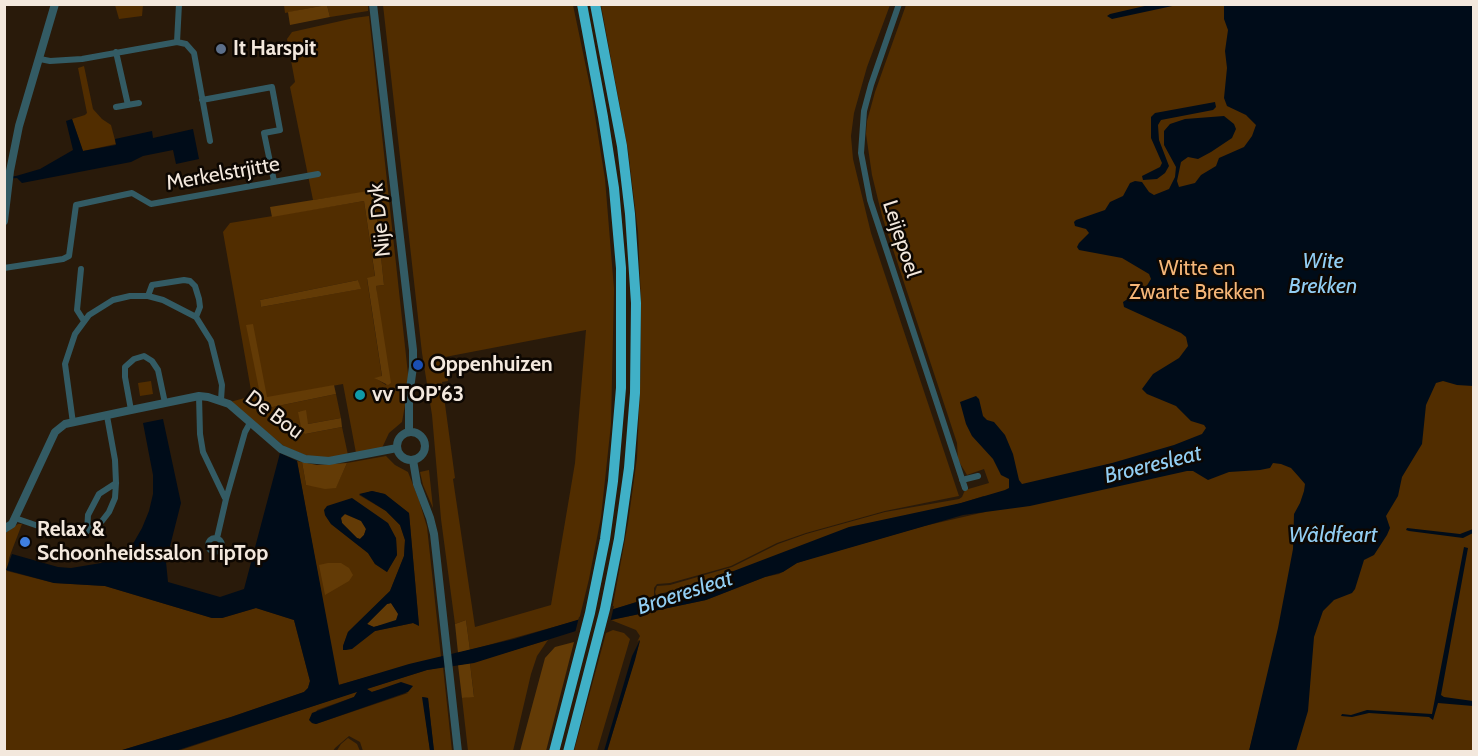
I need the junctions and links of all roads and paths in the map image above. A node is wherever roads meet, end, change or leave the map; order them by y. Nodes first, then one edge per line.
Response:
1 (55, 4) edge
2 (179, 4) edge
3 (373, 4) edge
4 (582, 4) edge
5 (595, 4) edge
6 (899, 4) edge
7 (177, 42) junction
8 (116, 52) junction
9 (40, 59) junction
10 (202, 100) junction
11 (139, 103) dead end
12 (128, 105) junction
13 (116, 107) dead end
14 (210, 141) dead end
15 (318, 174) dead end
16 (274, 181) junction
17 (4, 221) edge
18 (4, 268) edge
19 (81, 269) dead end
20 (148, 296) junction
21 (196, 317) junction
22 (84, 321) junction
23 (199, 396) junction
24 (221, 400) junction
25 (165, 403) junction
26 (131, 410) junction
27 (107, 416) junction
28 (73, 423) junction
29 (250, 423) junction
30 (409, 432) junction
31 (397, 448) junction
32 (413, 460) junction
33 (978, 476) dead end
34 (963, 480) junction
35 (116, 483) junction
36 (965, 488) dead end
37 (226, 499) junction
38 (15, 518) junction
39 (4, 529) edge
40 (87, 531) junction
41 (217, 538) dead end
42 (458, 752) edge
43 (554, 752) edge
44 (568, 752) edge

1 - 9 street
2 - 7 street
3 - 30 street, Nije Dyk
4 - 43 highway
5 - 44 highway
6 - 34 street, Leijepoel
7 - 8 street
7 - 10 street
8 - 9 street
8 - 12 street
9 - 17 street
10 - 14 street
10 - 16 street
11 - 12 street
12 - 13 street
15 - 16 street, Merkelstrjitte
16 - 18 street, Merkelstrjitte
19 - 22 street
20 - 21 street
20 - 21 street
20 - 22 street
21 - 24 street
22 - 28 street
23 - 24 street, De Bou
23 - 25 street, De Bou
23 - 37 street
24 - 29 street, De Bou
25 - 26 street, De Bou
25 - 26 street
26 - 27 street, De Bou
27 - 28 street, De Bou
27 - 35 street
28 - 38 street, De Bou
29 - 31 street, De Bou
29 - 37 street
30 - 31 street
30 - 32 street
31 - 32 street
32 - 42 street
33 - 34 street
34 - 36 street, Leijepoel
35 - 40 street
35 - 40 street
37 - 41 street
38 - 39 street
38 - 40 street

